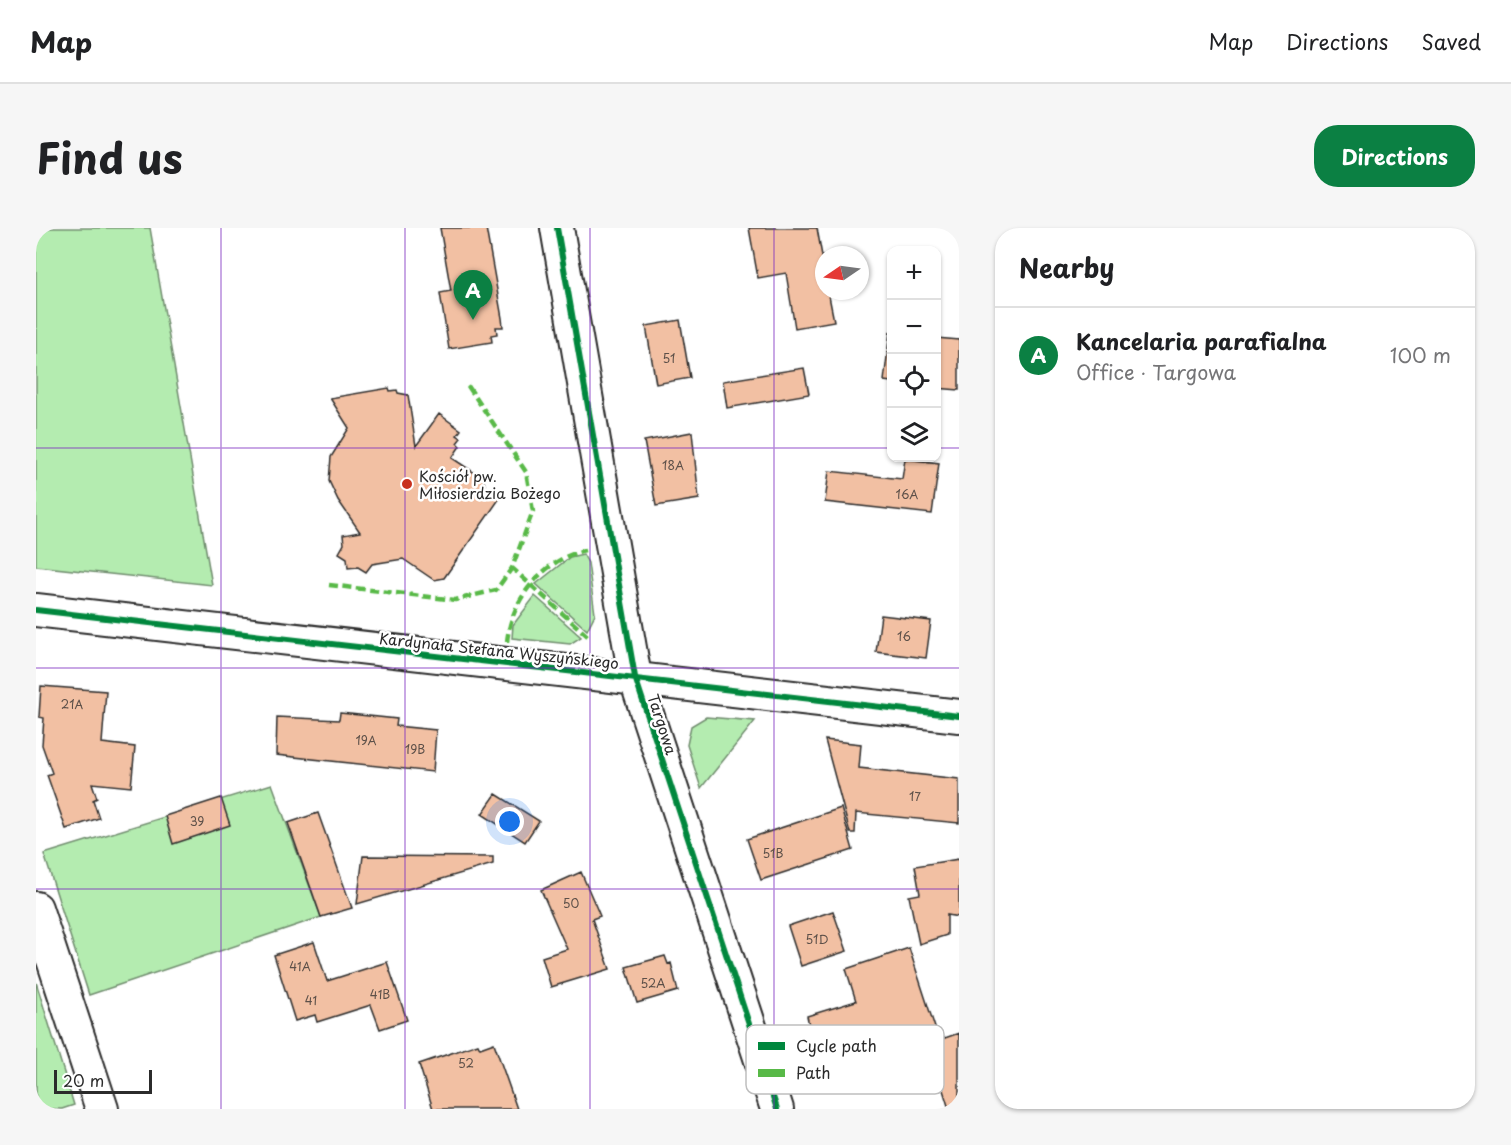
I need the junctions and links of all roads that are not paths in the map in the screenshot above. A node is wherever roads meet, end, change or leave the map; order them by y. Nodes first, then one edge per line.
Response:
1 (557, 228) edge
2 (36, 610) edge
3 (635, 677) junction
4 (959, 716) edge
5 (36, 908) edge
6 (749, 1025) edge
7 (772, 1094) edge
8 (102, 1109) edge
9 (777, 1109) edge

1 - 3 street, Targowa
2 - 3 street, Kardynała Stefana Wyszyńskiego
3 - 4 street, Kardynała Stefana Wyszyńskiego
3 - 6 street, Targowa
5 - 8 street
7 - 9 street, Targowa

